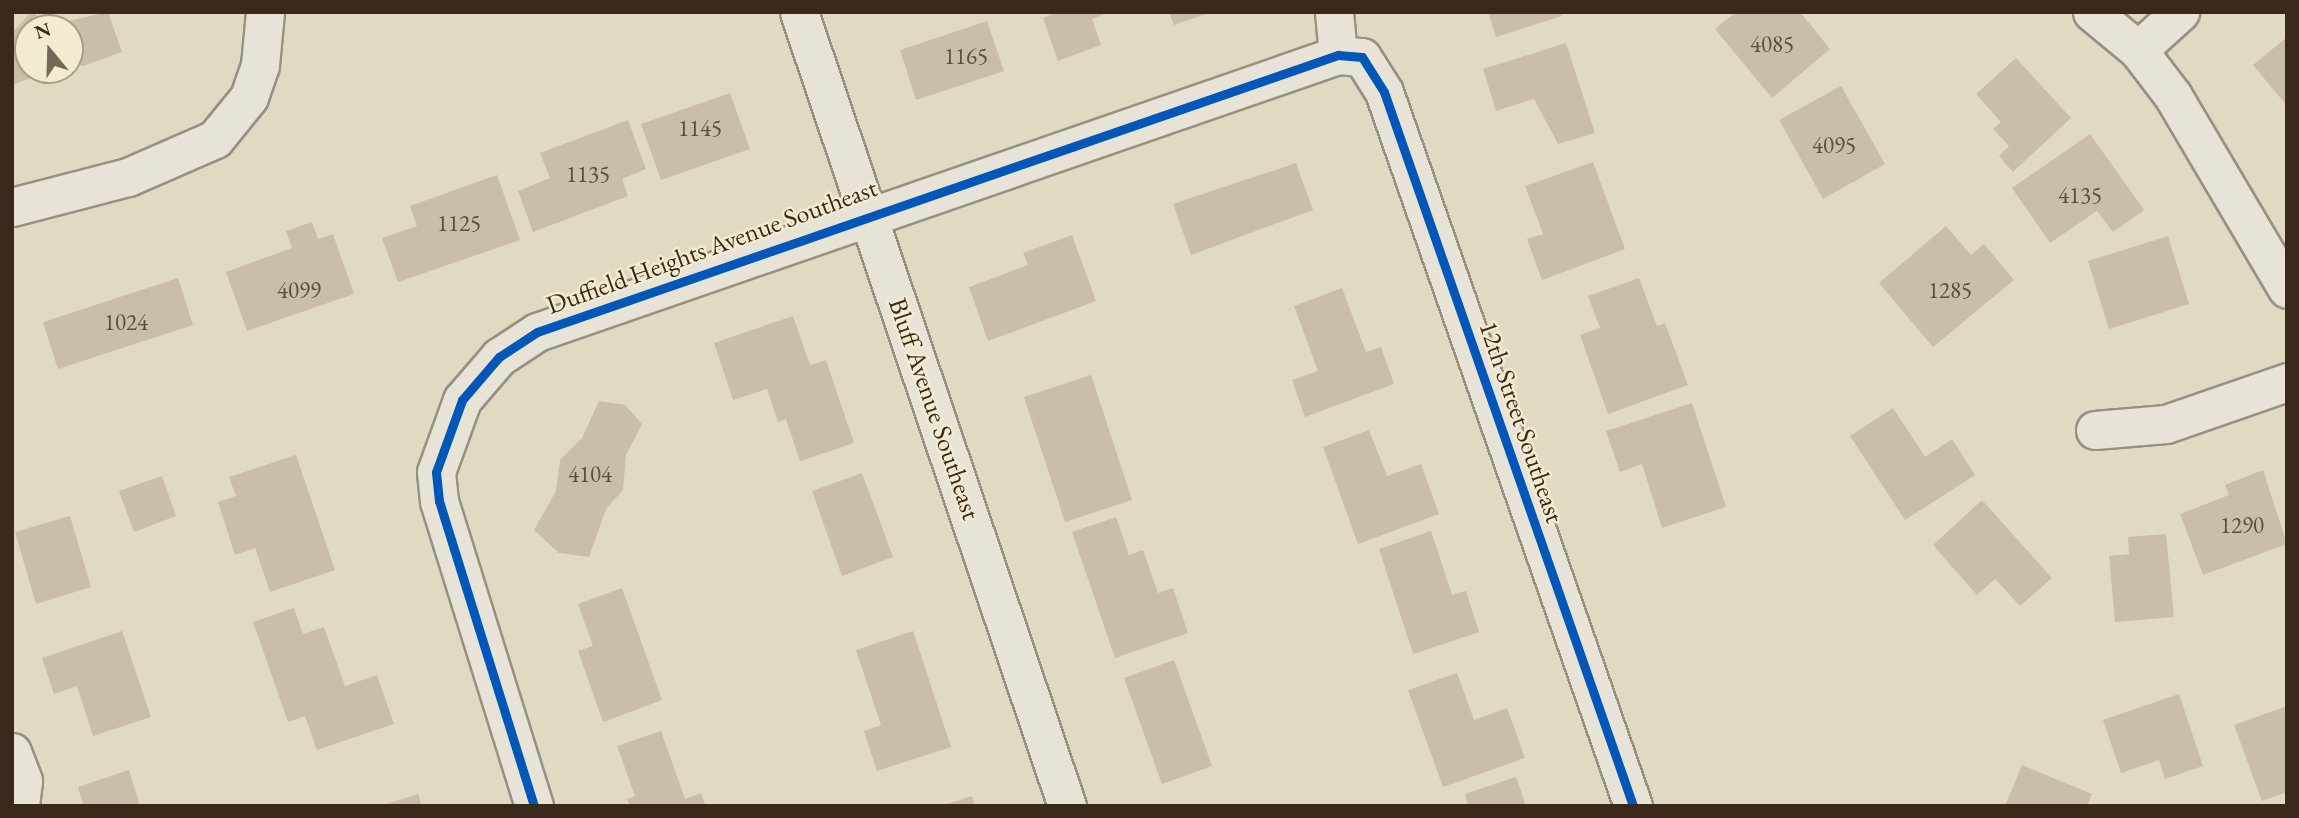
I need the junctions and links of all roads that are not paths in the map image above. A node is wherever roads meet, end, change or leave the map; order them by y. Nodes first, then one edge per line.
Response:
1 (265, 12) edge
2 (799, 12) edge
3 (1334, 12) edge
4 (2092, 12) edge
5 (2180, 12) edge
6 (2138, 50) junction
7 (1350, 56) junction
8 (12, 207) edge
9 (868, 213) junction
10 (2287, 289) edge
11 (2287, 382) edge
12 (2095, 430) dead end
13 (12, 751) edge
14 (20, 806) edge
15 (534, 806) edge
16 (1068, 806) edge
17 (1633, 806) edge

1 - 8 street
2 - 9 street, Bluff Avenue Southeast
3 - 7 street
4 - 6 street
5 - 6 street
6 - 10 street
7 - 9 street, Duffield Heights Avenue Southeast
7 - 17 street, 12th Street Southeast
9 - 15 street, Duffield Heights Avenue Southeast
9 - 16 street, Bluff Avenue Southeast
11 - 12 street
13 - 14 street

